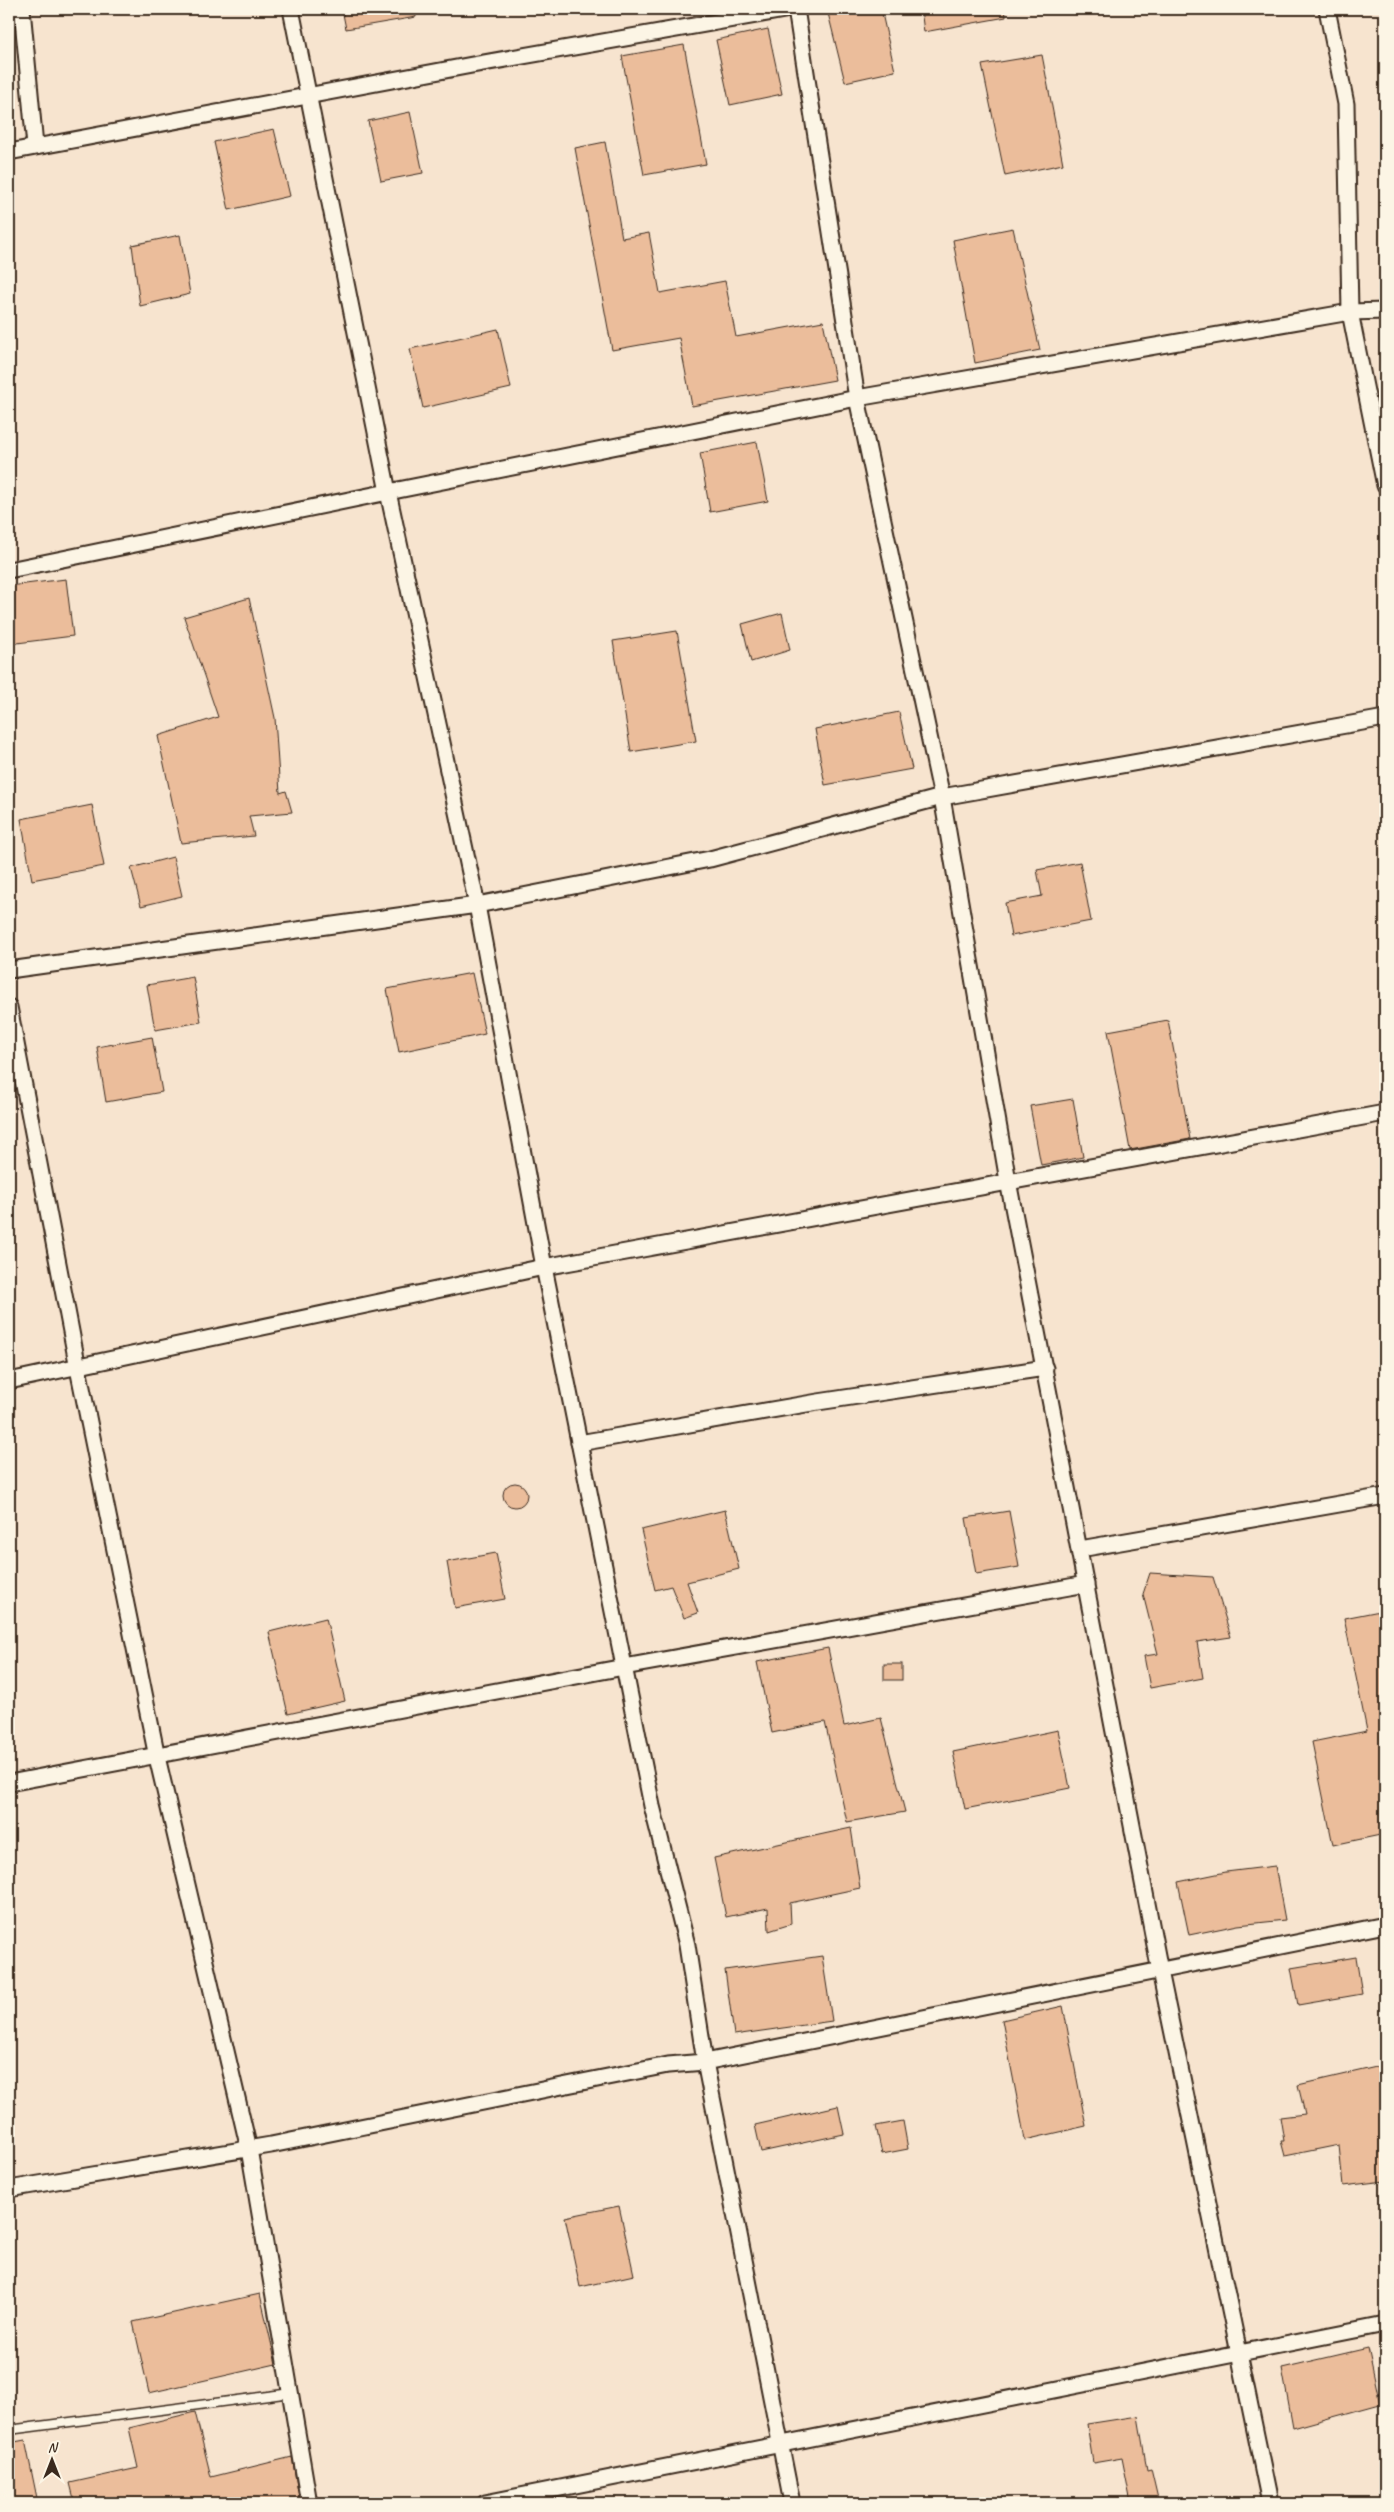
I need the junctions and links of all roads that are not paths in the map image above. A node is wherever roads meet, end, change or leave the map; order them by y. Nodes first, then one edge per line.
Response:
1 (22, 9) edge
2 (291, 9) edge
3 (790, 9) edge
4 (796, 9) edge
5 (1327, 9) edge
6 (309, 97) junction
7 (35, 146) junction
8 (9, 152) edge
9 (1385, 311) edge
10 (1350, 312) junction
11 (857, 398) junction
12 (1385, 486) edge
13 (388, 492) junction
14 (9, 570) edge
15 (1385, 718) edge
16 (942, 797) junction
17 (477, 905) junction
18 (9, 970) edge
19 (9, 1007) edge
20 (1385, 1113) edge
21 (1008, 1181) junction
22 (544, 1267) junction
23 (78, 1368) junction
24 (1045, 1368) junction
25 (9, 1381) edge
26 (579, 1443) junction
27 (1385, 1496) edge
28 (1080, 1549) junction
29 (1086, 1584) junction
30 (624, 1667) junction
31 (157, 1757) junction
32 (9, 1783) edge
33 (1385, 1926) edge
34 (1160, 1971) junction
35 (705, 2062) junction
36 (249, 2149) junction
37 (9, 2189) edge
38 (1385, 2324) edge
39 (1240, 2353) junction
40 (291, 2392) junction
41 (9, 2430) edge
42 (780, 2443) junction
43 (310, 2503) edge
44 (485, 2503) edge
45 (792, 2503) edge
46 (1270, 2503) edge

1 - 7 street
2 - 6 street
3 - 6 street
4 - 11 street
5 - 10 street
6 - 7 street
6 - 13 street
7 - 8 street
9 - 10 street
10 - 11 street
10 - 12 street
11 - 13 street
11 - 16 street
13 - 14 street
13 - 17 street
15 - 16 street
16 - 17 street
16 - 21 street
17 - 18 street
17 - 22 street
19 - 23 street
20 - 21 street
21 - 22 street
21 - 24 street
22 - 23 street
22 - 26 street
23 - 25 street
23 - 31 street
24 - 26 street
24 - 28 street
26 - 30 street
27 - 28 street
28 - 29 street
29 - 30 street
29 - 34 street
30 - 31 street
30 - 35 street
31 - 32 street
31 - 36 street
33 - 34 street
34 - 35 street
34 - 39 street
35 - 36 street
35 - 42 street
36 - 37 street
36 - 40 street
38 - 39 street
39 - 42 street
39 - 46 street
40 - 41 lane
40 - 43 street
42 - 44 street
42 - 45 street

